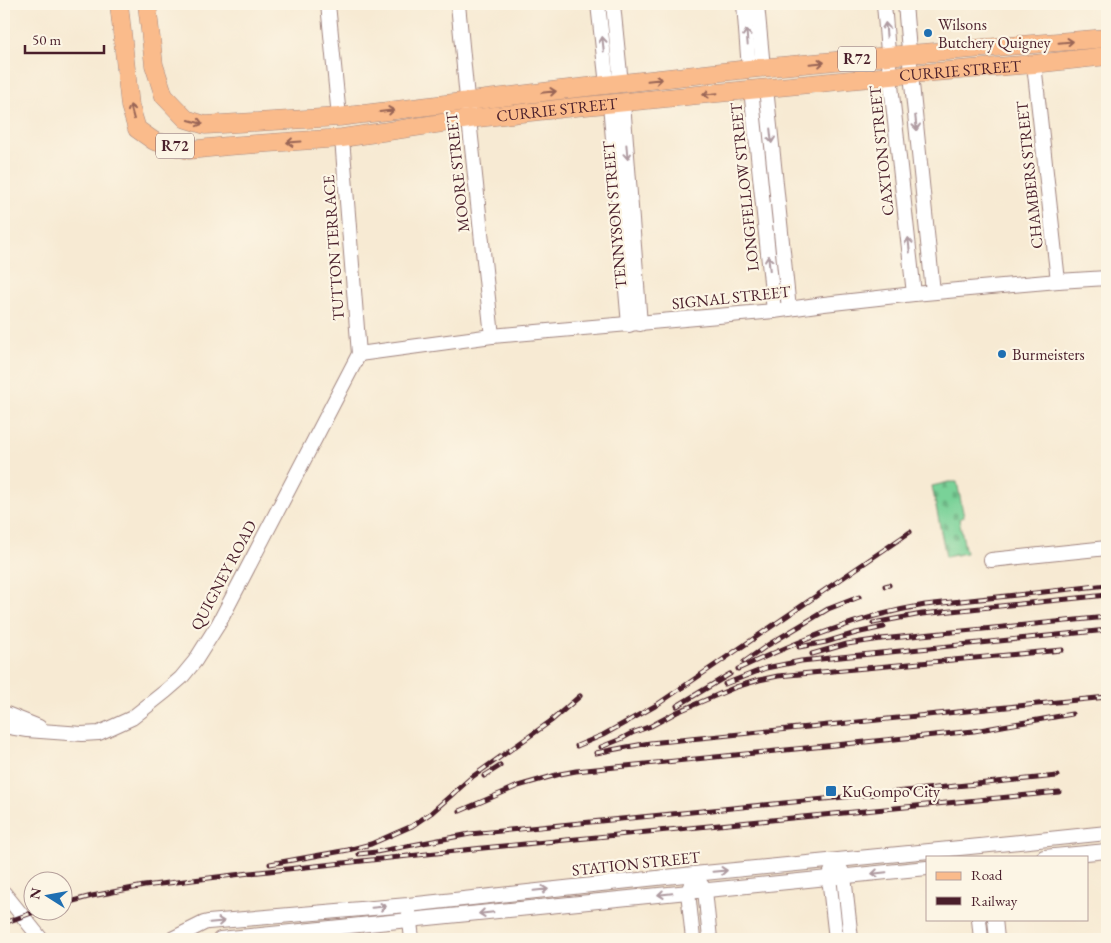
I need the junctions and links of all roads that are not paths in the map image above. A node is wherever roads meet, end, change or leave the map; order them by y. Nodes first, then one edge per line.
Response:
1 (119, 4) edge
2 (148, 4) edge
3 (328, 4) edge
4 (458, 4) edge
5 (598, 4) edge
6 (613, 4) edge
7 (744, 4) edge
8 (757, 4) edge
9 (884, 4) edge
10 (905, 4) edge
11 (1107, 38) edge
12 (910, 54) junction
13 (888, 56) junction
14 (1107, 56) edge
15 (1034, 64) junction
16 (756, 69) junction
17 (911, 74) junction
18 (890, 76) junction
19 (614, 84) junction
20 (758, 89) junction
21 (616, 104) junction
22 (468, 111) junction
23 (339, 117) junction
24 (342, 138) junction
25 (1107, 278) edge
26 (1058, 281) junction
27 (933, 292) junction
28 (914, 294) junction
29 (789, 309) junction
30 (774, 311) junction
31 (635, 324) junction
32 (492, 336) junction
33 (359, 354) junction
34 (1107, 548) edge
35 (991, 560) dead end
36 (4, 713) edge
37 (4, 726) edge
38 (51, 732) junction
39 (1107, 833) edge
40 (1107, 851) edge
41 (981, 853) edge
42 (1054, 856) edge
43 (836, 860) junction
44 (759, 868) junction
45 (926, 868) edge
46 (694, 874) junction
47 (844, 876) junction
48 (829, 877) junction
49 (760, 885) junction
50 (705, 890) junction
51 (688, 892) junction
52 (4, 893) edge
53 (408, 905) junction
54 (979, 920) edge
55 (995, 920) edge
56 (410, 921) junction
57 (42, 939) edge
58 (172, 939) edge
59 (220, 939) edge
60 (412, 939) edge
61 (692, 939) edge
62 (710, 939) edge
63 (836, 939) edge
64 (851, 939) edge
65 (981, 939) edge
66 (997, 939) edge

24 -> 1 main road, CURRIE STREET / R72
2 -> 23 main road, CURRIE STREET / R72
3 - 23 street
4 - 22 street, MOORE STREET
19 -> 5 street
6 - 19 street
16 -> 7 street
8 - 16 street
13 -> 9 street, CAXTON STREET
10 - 12 street
12 -> 11 main road, CURRIE STREET / R72
12 - 13 main road, CURRIE STREET / R72
12 - 17 street
16 -> 13 main road, CURRIE STREET / R72
13 - 18 street, CAXTON STREET
14 - 15 main road, CURRIE STREET / R72
15 - 17 main road, CURRIE STREET / R72
15 - 26 street, CHAMBERS STREET
19 -> 16 main road, CURRIE STREET / R72
17 - 18 main road, CURRIE STREET / R72
17 -> 27 street
18 - 20 main road, CURRIE STREET / R72
28 -> 18 street, CAXTON STREET
22 -> 19 main road, CURRIE STREET / R72
20 -> 21 main road, CURRIE STREET / R72
20 -> 29 street, LONGFELLOW STREET
30 -> 20 street, LONGFELLOW STREET
21 - 22 main road, CURRIE STREET / R72
21 - 31 street, TENNYSON STREET
23 -> 22 main road, CURRIE STREET / R72
22 - 24 main road, CURRIE STREET / R72
22 - 32 street, MOORE STREET
24 - 33 street, TUTTON TERRACE
25 - 26 street, SIGNAL STREET
26 - 27 street, SIGNAL STREET
27 - 28 street, SIGNAL STREET
28 - 29 street, SIGNAL STREET
29 - 30 street, SIGNAL STREET
30 - 31 street, SIGNAL STREET
31 - 32 street, SIGNAL STREET
32 - 33 street, SIGNAL STREET
33 - 38 street, QUIGNEY ROAD
34 - 35 street
36 - 38 street, QUIGNEY ROAD
37 - 38 street, QUIGNEY ROAD
39 - 41 street, STATION STREET
40 - 42 street
41 - 43 street, STATION STREET
43 - 44 street, STATION STREET
43 - 47 street
43 - 48 street
46 -> 44 street, STATION STREET
44 - 49 street
45 -> 47 street
46 - 50 street
46 - 51 street
53 -> 46 street, STATION STREET
47 - 48 street
47 - 64 street
48 - 49 street
48 - 63 street
49 - 50 street
50 - 51 street
50 - 62 street
51 -> 56 street
51 - 61 street
52 - 57 street
53 - 56 street
58 -> 53 street, STATION STREET
54 - 65 street
55 - 66 street
56 - 59 street
56 - 60 street

